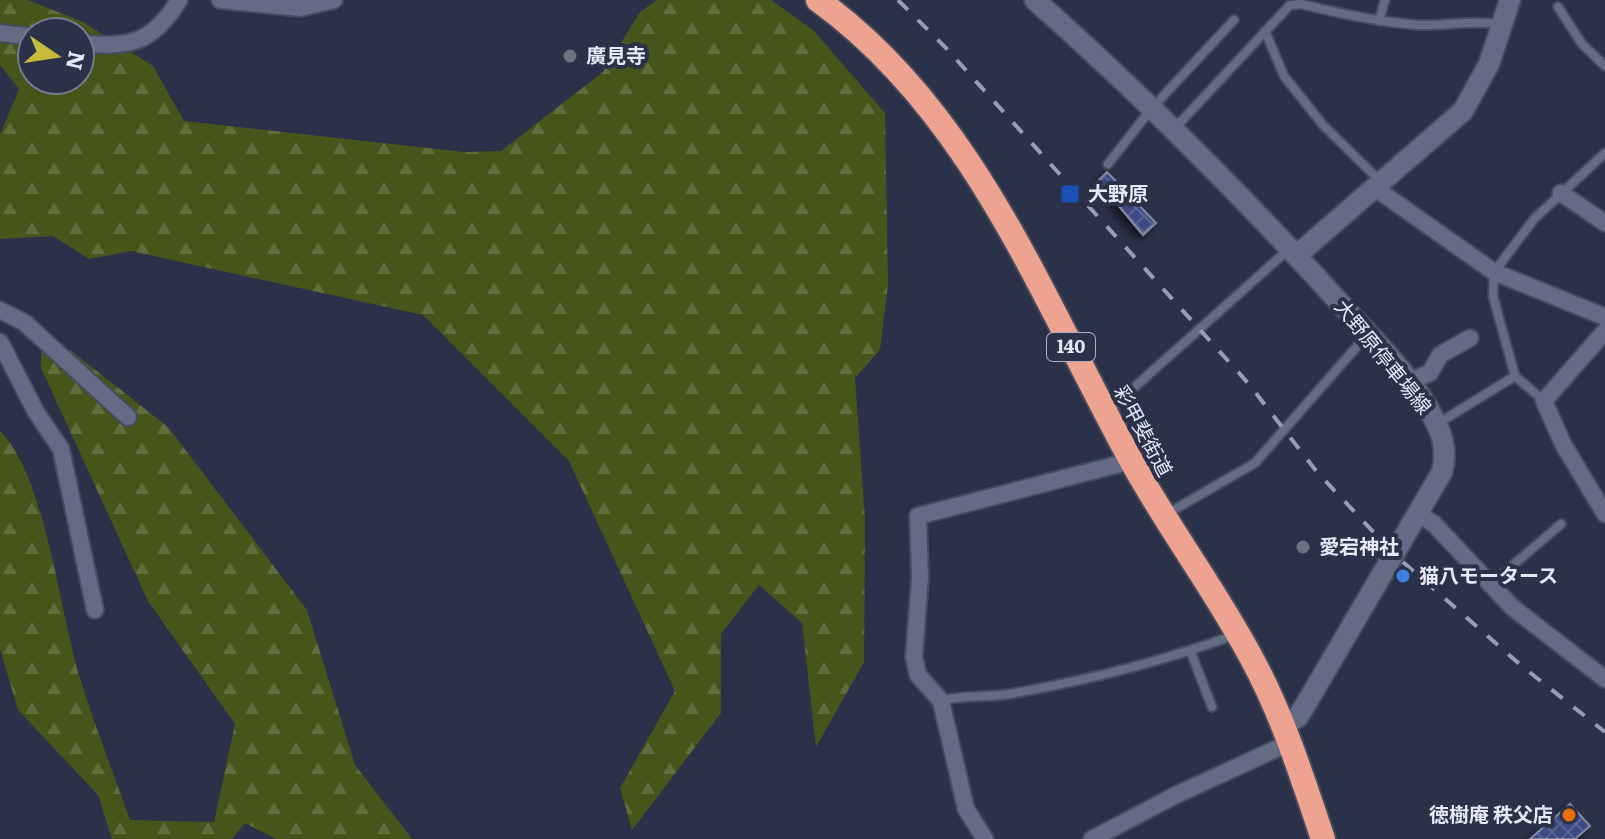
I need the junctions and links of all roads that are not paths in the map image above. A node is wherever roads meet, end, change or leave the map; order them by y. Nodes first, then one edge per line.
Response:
1 (179, 0) edge
2 (220, 0) edge
3 (334, 0) edge
4 (818, 0) edge
5 (1035, 0) edge
6 (1385, 0) edge
7 (1510, 0) edge
8 (1558, 7) dead end
9 (1234, 20) dead end
10 (1379, 21) junction
11 (1502, 25) junction
12 (1265, 31) junction
13 (96, 45) edge
14 (1605, 66) edge
15 (1152, 108) junction
16 (1175, 129) junction
17 (1605, 153) edge
18 (1108, 164) dead end
19 (1379, 186) junction
20 (1561, 193) junction
21 (1605, 223) edge
22 (1293, 252) junction
23 (1494, 272) junction
24 (0, 310) edge
25 (1605, 317) edge
26 (1605, 331) edge
27 (1368, 335) junction
28 (1470, 338) dead end
29 (0, 342) edge
30 (1515, 376) junction
31 (1408, 382) junction
32 (1544, 401) junction
33 (1106, 413) junction
34 (128, 417) dead end
35 (1437, 424) junction
36 (1131, 461) junction
37 (1419, 514) junction
38 (1605, 514) edge
39 (1163, 517) junction
40 (1561, 524) dead end
41 (1491, 584) junction
42 (95, 610) dead end
43 (1238, 634) junction
44 (1190, 650) junction
45 (1605, 679) edge
46 (941, 701) junction
47 (1212, 707) dead end
48 (1287, 734) junction
49 (985, 839) edge
50 (1092, 839) edge
51 (1323, 839) edge

1 - 13 street
2 - 3 street
4 - 33 highway, 彩甲斐街道 / 140
5 - 15 main road, 大野原停車場線
6 - 10 lane
7 - 11 main road
8 - 14 lane
9 - 15 lane
10 - 11 lane
10 - 12 lane
11 - 19 main road
12 - 16 lane
12 - 19 lane
15 - 16 main road, 大野原停車場線
15 - 18 lane
16 - 22 main road, 大野原停車場線
17 - 20 lane
19 - 22 main road
19 - 23 street
20 - 21 street
20 - 23 lane
22 - 27 main road, 大野原停車場線
22 - 33 lane
23 - 25 street
23 - 30 lane
24 - 34 street
26 - 32 street
27 - 31 main road, 大野原停車場線
27 - 39 lane
28 - 31 street
29 - 42 street
30 - 32 lane
30 - 35 lane
31 - 35 main road, 大野原停車場線
32 - 38 street
33 - 36 highway, 彩甲斐街道 / 140
35 - 37 main road, 大野原停車場線
36 - 39 highway, 彩甲斐街道 / 140
36 - 46 street
37 - 41 street
37 - 48 main road, 大野原停車場線
39 - 43 highway, 彩甲斐街道 / 140
40 - 41 lane
41 - 45 street
43 - 44 lane
43 - 48 highway, 彩甲斐街道 / 140
44 - 46 lane
44 - 47 lane
46 - 49 street
48 - 50 street
48 - 51 highway, 彩甲斐街道 / 140

